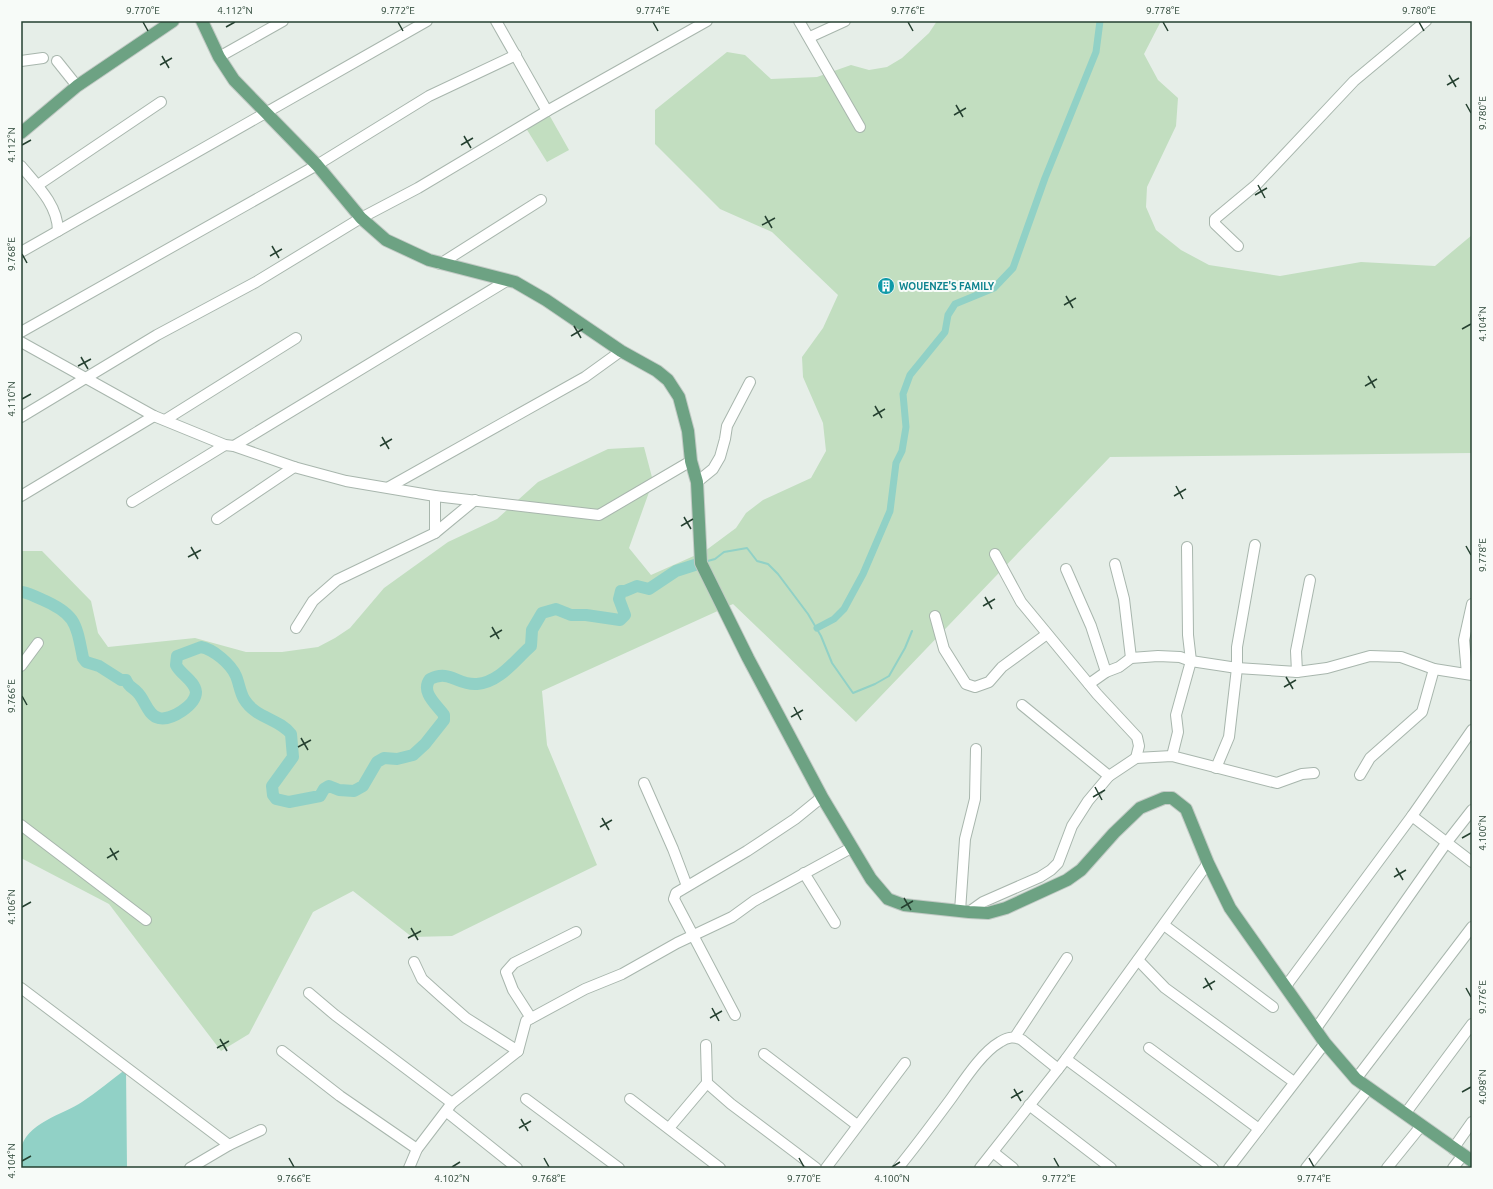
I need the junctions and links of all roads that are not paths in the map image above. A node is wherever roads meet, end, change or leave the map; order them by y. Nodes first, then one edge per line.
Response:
1 (202, 21) edge
2 (283, 21) edge
3 (427, 21) edge
4 (496, 21) edge
5 (707, 21) edge
6 (799, 21) edge
7 (845, 21) edge
8 (1426, 21) edge
9 (167, 23) edge
10 (810, 38) junction
11 (516, 55) junction
12 (219, 57) junction
13 (43, 58) dead end
14 (21, 61) edge
15 (57, 61) dead end
16 (77, 86) junction
17 (161, 102) dead end
18 (547, 111) junction
19 (268, 113) junction
20 (860, 127) dead end
21 (21, 133) edge
22 (317, 165) junction
23 (21, 166) edge
24 (38, 185) junction
25 (540, 200) dead end
26 (361, 218) junction
27 (58, 231) junction
28 (1238, 246) dead end
29 (21, 252) edge
30 (440, 264) junction
31 (508, 280) junction
32 (21, 332) edge
33 (296, 338) dead end
34 (21, 342) edge
35 (621, 350) junction
36 (85, 378) junction
37 (750, 382) dead end
38 (154, 416) junction
39 (21, 417) edge
40 (165, 420) junction
41 (230, 446) junction
42 (691, 461) junction
43 (294, 467) junction
44 (697, 482) junction
45 (389, 487) junction
46 (21, 496) edge
47 (435, 496) junction
48 (476, 500) junction
49 (132, 502) dead end
50 (217, 519) dead end
51 (435, 533) junction
52 (1255, 545) dead end
53 (1188, 547) dead end
54 (995, 554) dead end
55 (1115, 564) dead end
56 (1066, 569) dead end
57 (1310, 580) dead end
58 (1472, 604) edge
59 (935, 616) dead end
60 (296, 628) dead end
61 (1047, 634) junction
62 (38, 643) dead end
63 (1131, 658) junction
64 (1191, 661) junction
65 (21, 666) edge
66 (1237, 668) junction
67 (1434, 669) junction
68 (1106, 672) junction
69 (1297, 672) junction
70 (1469, 674) edge
71 (1089, 684) junction
72 (1022, 705) dead end
73 (1472, 730) edge
74 (976, 750) dead end
75 (1172, 756) junction
76 (1136, 758) junction
77 (1216, 768) junction
78 (1314, 773) dead end
79 (1360, 775) dead end
80 (1109, 776) junction
81 (644, 783) dead end
82 (822, 797) junction
83 (1472, 810) edge
84 (1412, 816) junction
85 (21, 825) edge
86 (1447, 842) junction
87 (851, 848) junction
88 (1472, 862) edge
89 (1208, 863) junction
90 (804, 873) junction
91 (687, 886) junction
92 (965, 911) junction
93 (146, 920) dead end
94 (835, 923) dead end
95 (1164, 925) junction
96 (1472, 927) edge
97 (576, 932) dead end
98 (693, 936) junction
99 (1067, 958) dead end
100 (1138, 960) junction
101 (414, 962) dead end
102 (1286, 986) junction
103 (21, 988) edge
104 (309, 993) dead end
105 (1273, 1007) dead end
106 (735, 1015) dead end
107 (531, 1018) junction
108 (1472, 1024) edge
109 (1315, 1030) junction
110 (1016, 1037) junction
111 (1325, 1043) junction
112 (706, 1045) dead end
113 (1149, 1048) dead end
114 (282, 1051) dead end
115 (518, 1051) junction
116 (764, 1054) dead end
117 (1066, 1059) junction
118 (905, 1063) dead end
119 (1058, 1069) junction
120 (1356, 1079) junction
121 (1294, 1082) junction
122 (707, 1083) junction
123 (1368, 1088) junction
124 (526, 1099) dead end
125 (630, 1099) dead end
126 (1029, 1106) junction
127 (449, 1108) junction
128 (1405, 1114) junction
129 (1472, 1122) edge
130 (857, 1125) junction
131 (1421, 1126) junction
132 (669, 1128) junction
133 (1259, 1129) junction
134 (261, 1130) dead end
135 (229, 1145) junction
136 (417, 1149) junction
137 (993, 1152) junction
138 (1462, 1155) edge
139 (190, 1168) edge
140 (409, 1168) edge
141 (517, 1168) edge
142 (619, 1168) edge
143 (720, 1168) edge
144 (816, 1168) edge
145 (826, 1168) edge
146 (898, 1168) edge
147 (980, 1168) edge
148 (1013, 1168) edge
149 (1111, 1168) edge
150 (1214, 1168) edge
151 (1229, 1168) edge
152 (1306, 1168) edge
153 (1387, 1168) edge
154 (1453, 1168) edge

1 - 12 main road
2 - 12 street
3 - 19 street
4 - 11 street
5 - 18 street
6 - 10 street
7 - 10 street
8 - 28 street
9 - 16 main road
10 - 20 street
11 - 18 street
11 - 22 street
12 - 19 main road
13 - 14 street
15 - 16 street
16 - 21 main road
17 - 24 street
18 - 26 street
19 - 22 main road
19 - 27 street
22 - 26 main road
22 - 32 street
23 - 24 street
24 - 27 street
25 - 30 street
26 - 30 main road
26 - 36 street
27 - 29 street
30 - 31 main road
31 - 35 main road
31 - 41 street
33 - 40 street
34 - 36 street
35 - 42 main road
35 - 45 street
36 - 38 street
36 - 39 street
37 - 44 street
38 - 40 street
38 - 46 street
40 - 41 street
41 - 43 street
41 - 49 street
42 - 44 main road
42 - 48 street
43 - 45 street
43 - 50 street
44 - 82 main road
45 - 47 street
47 - 48 street
47 - 51 street
48 - 51 street
51 - 60 street
52 - 66 street
53 - 64 street
54 - 61 street
55 - 63 street
56 - 68 street
57 - 69 street
58 - 70 street
59 - 61 street
61 - 71 street
62 - 65 street
63 - 64 street
63 - 68 street
64 - 66 street
64 - 75 street
66 - 69 street
66 - 77 street
67 - 69 street
67 - 70 street
67 - 79 street
68 - 71 street
71 - 76 street
72 - 80 street
73 - 84 street
74 - 92 street
75 - 76 street
75 - 77 street
76 - 80 street
77 - 78 street
80 - 92 street
81 - 91 street
82 - 87 main road
82 - 91 street
83 - 86 street
84 - 86 street
84 - 102 street
85 - 93 street
86 - 88 street
86 - 109 street
87 - 90 street
87 - 92 main road
89 - 92 main road
89 - 95 street
89 - 102 main road
90 - 94 street
90 - 98 street
91 - 98 street
95 - 100 street
95 - 105 street
96 - 120 street
97 - 107 street
98 - 106 street
98 - 107 street
99 - 110 street
100 - 117 street
100 - 121 street
101 - 115 street
102 - 109 main road
103 - 135 street
104 - 127 street
107 - 115 street
108 - 128 street
109 - 111 main road
110 - 119 street
110 - 146 street
111 - 120 main road
111 - 121 street
112 - 122 street
113 - 133 street
114 - 136 street
115 - 127 street
116 - 130 street
117 - 119 street
117 - 150 street
118 - 130 street
119 - 126 street
120 - 123 main road
121 - 133 street
122 - 132 street
122 - 144 street
123 - 128 main road
123 - 152 street
124 - 142 street
125 - 132 street
126 - 137 street
126 - 149 street
127 - 136 street
127 - 141 street
128 - 131 main road
129 - 138 street
130 - 145 street
131 - 138 main road
131 - 153 street
132 - 143 street
133 - 151 street
134 - 135 street
135 - 139 street
136 - 140 street
137 - 147 street
137 - 148 street
138 - 154 street

